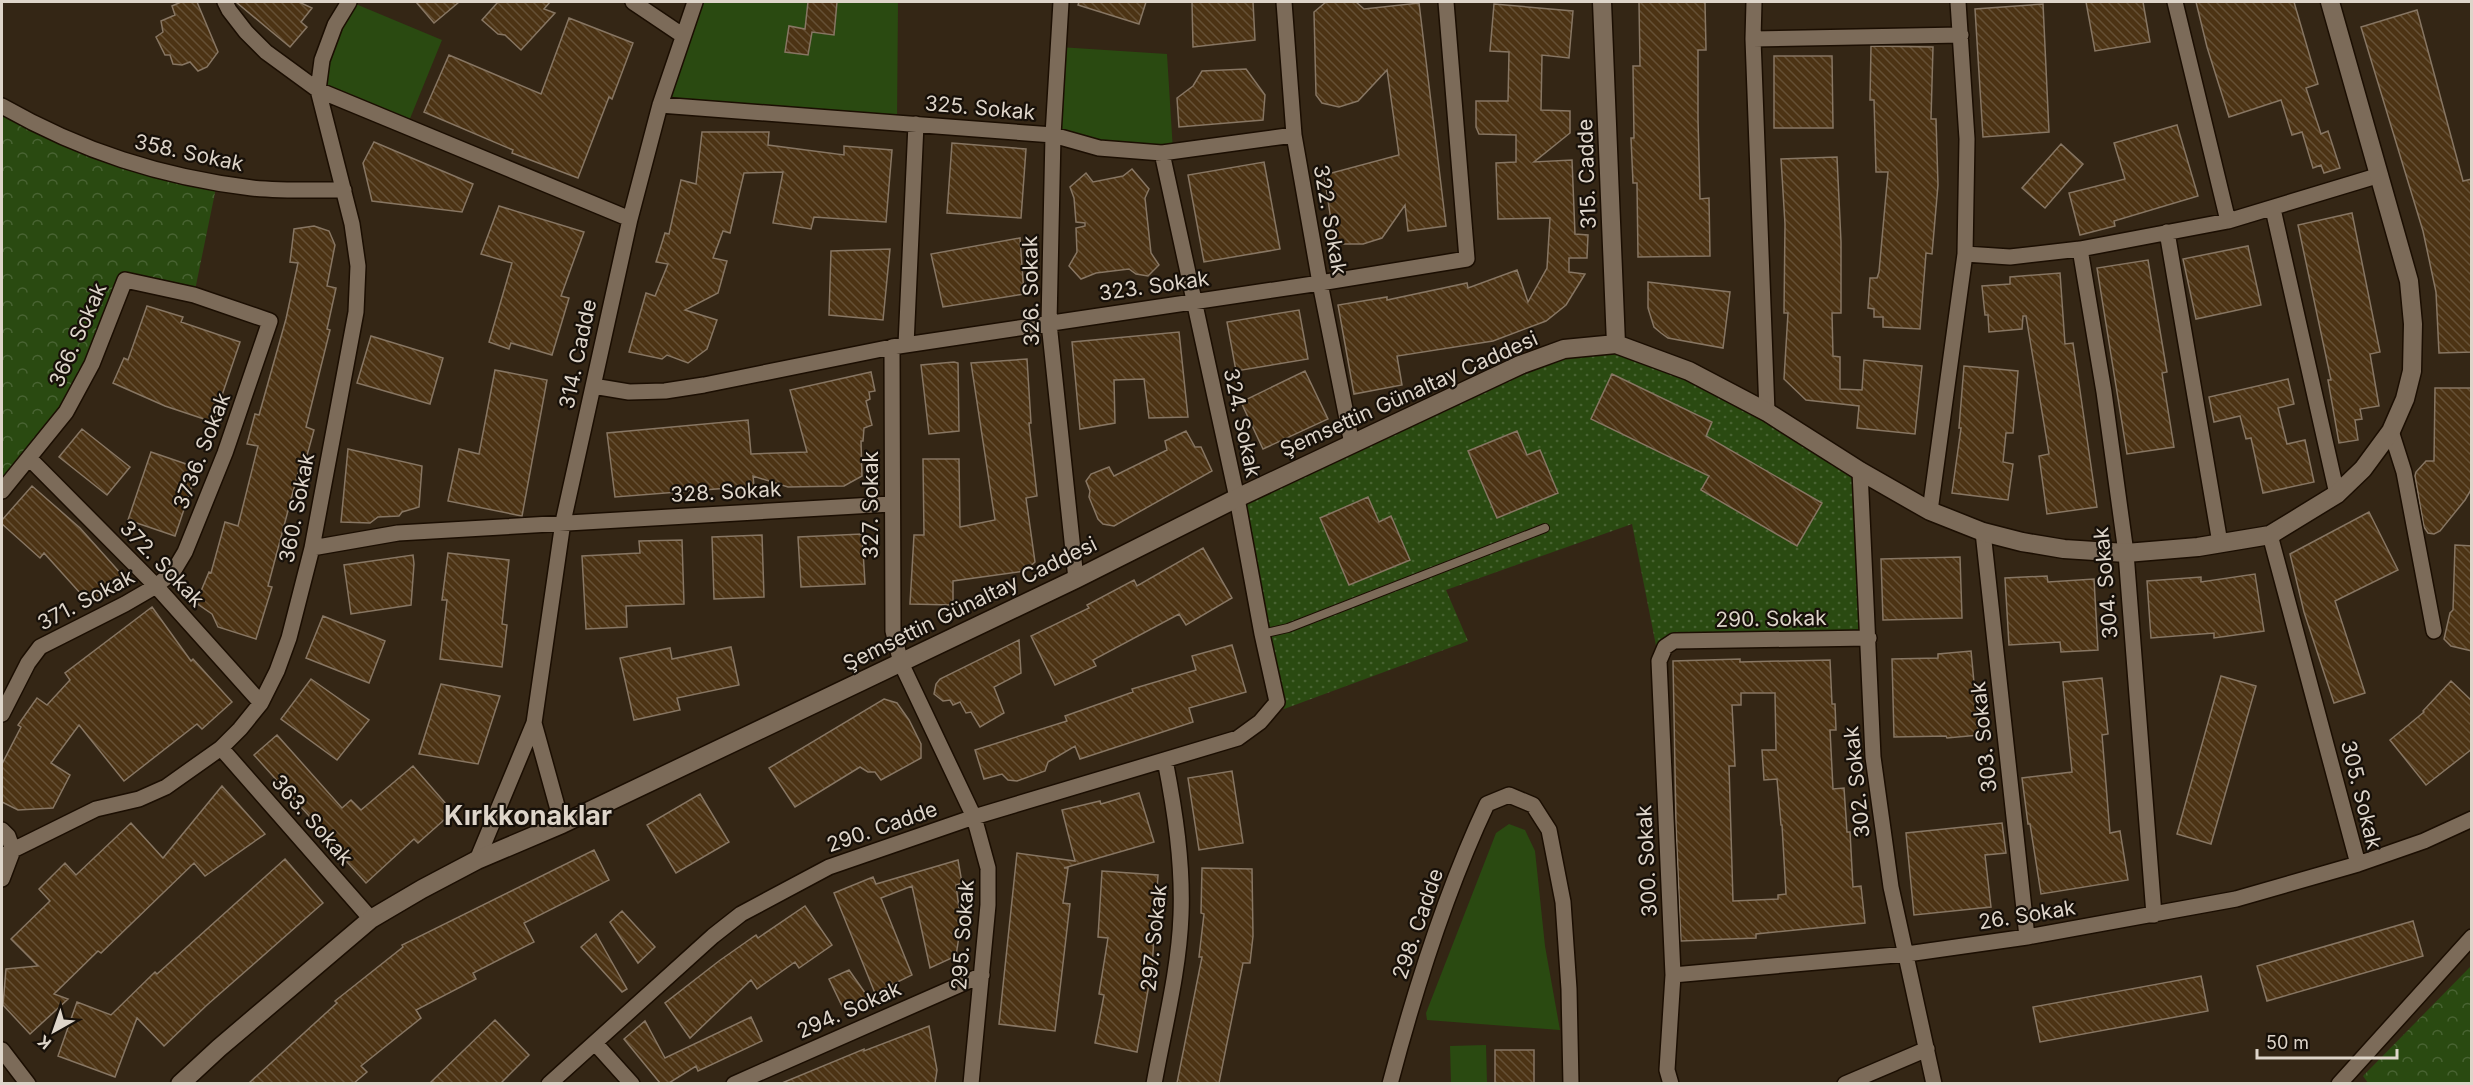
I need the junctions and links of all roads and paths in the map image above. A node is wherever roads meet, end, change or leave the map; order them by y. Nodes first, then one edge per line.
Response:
1 (225, 2) edge
2 (349, 2) edge
3 (633, 2) edge
4 (695, 2) edge
5 (1061, 2) edge
6 (1284, 2) edge
7 (1446, 2) edge
8 (1602, 2) edge
9 (1754, 2) edge
10 (1958, 2) edge
11 (2175, 2) edge
12 (2330, 2) edge
13 (682, 35) junction
14 (1961, 35) junction
15 (1753, 39) junction
16 (318, 90) junction
17 (2, 105) edge
18 (660, 105) junction
19 (916, 124) junction
20 (1053, 135) junction
21 (1294, 135) junction
22 (1162, 153) junction
23 (2380, 175) junction
24 (344, 190) junction
25 (2273, 209) junction
26 (630, 219) junction
27 (2228, 221) junction
28 (2167, 232) junction
29 (2080, 249) junction
30 (1965, 254) junction
31 (125, 280) joint
32 (1320, 283) junction
33 (1193, 301) junction
34 (1049, 322) junction
35 (1616, 344) junction
36 (899, 346) junction
37 (593, 386) junction
38 (1767, 412) junction
39 (2391, 431) junction
40 (1352, 444) junction
41 (29, 458) junction
42 (1860, 471) junction
43 (2, 491) edge
44 (2337, 494) junction
45 (1237, 498) junction
46 (891, 504) junction
47 (1930, 511) junction
48 (563, 522) junction
49 (1545, 528) dead end
50 (1983, 532) junction
51 (2270, 535) junction
52 (2220, 543) junction
53 (312, 548) junction
54 (2126, 553) junction
55 (1076, 579) junction
56 (156, 586) junction
57 (2434, 631) dead end
58 (1262, 634) junction
59 (1869, 638) junction
60 (1674, 641) joint
61 (901, 663) junction
62 (1277, 702) joint
63 (261, 703) junction
64 (2, 714) edge
65 (534, 723) junction
66 (221, 748) junction
67 (1165, 760) junction
68 (974, 817) junction
69 (2472, 819) edge
70 (562, 824) junction
71 (2, 830) edge
72 (7, 853) edge
73 (477, 860) junction
74 (2358, 864) junction
75 (2, 879) edge
76 (2154, 915) junction
77 (371, 919) junction
78 (2027, 937) junction
79 (2472, 937) edge
80 (1907, 954) junction
81 (982, 975) junction
82 (1673, 975) junction
83 (595, 1043) junction
84 (1928, 1049) junction
85 (2, 1050) edge
86 (28, 1083) edge
87 (180, 1083) edge
88 (549, 1083) edge
89 (632, 1083) edge
90 (734, 1083) edge
91 (971, 1083) edge
92 (1154, 1083) edge
93 (1390, 1083) edge
94 (1571, 1083) edge
95 (1671, 1083) edge
96 (1845, 1083) edge
97 (1934, 1083) edge
98 (2339, 1083) edge

1 - 16 street
2 - 16 street, 360. Sokak
3 - 13 street
4 - 13 street, 314. Cadde
5 - 20 street, 326. Sokak
6 - 21 street, 322. Sokak
7 - 32 street, 323. Sokak
8 - 35 street, 315. Cadde
9 - 15 street
10 - 14 street
11 - 27 street
12 - 23 street, Şemsettin Günaltay Caddesi
13 - 18 street, 314. Cadde
14 - 15 street
14 - 30 street
15 - 38 street
16 - 24 street, 360. Sokak
16 - 26 street
17 - 24 street, 358. Sokak
18 - 19 street, 325. Sokak
18 - 26 street, 314. Cadde
19 - 20 street, 325. Sokak
19 - 36 street, 327. Sokak
20 - 22 street, 325. Sokak
20 - 34 street, 326. Sokak
21 - 22 street, 325. Sokak
21 - 32 street, 322. Sokak
22 - 33 street, 324. Sokak
23 - 25 street
23 - 39 street, Şemsettin Günaltay Caddesi
24 - 53 street, 360. Sokak
25 - 27 street
25 - 44 street
26 - 37 street, 314. Cadde
27 - 28 street
28 - 29 street
28 - 52 street
29 - 30 street
29 - 54 street, 304. Sokak
30 - 47 street
31 - 41 street, 366. Sokak
31 - 56 street, 3736. Sokak
32 - 33 street, 323. Sokak
32 - 40 street, 322. Sokak
33 - 34 street, 323. Sokak
33 - 45 street, 324. Sokak
34 - 36 street, 323. Sokak
34 - 55 street, 326. Sokak
35 - 38 street, Şemsettin Günaltay Caddesi
35 - 40 street, Şemsettin Günaltay Caddesi
36 - 37 street, 323. Sokak
36 - 46 street, 327. Sokak
37 - 48 street, 314. Cadde
38 - 42 street, Şemsettin Günaltay Caddesi
39 - 44 street, Şemsettin Günaltay Caddesi
39 - 57 street
40 - 45 street, Şemsettin Günaltay Caddesi
41 - 43 street, 366. Sokak
41 - 56 street, 372. Sokak
42 - 47 street, Şemsettin Günaltay Caddesi
42 - 59 street, 302. Sokak
44 - 51 street, Şemsettin Günaltay Caddesi
45 - 55 street, Şemsettin Günaltay Caddesi
45 - 58 street, 324. Sokak
46 - 48 street, 328. Sokak
46 - 61 street, 327. Sokak
47 - 50 street, Şemsettin Günaltay Caddesi
48 - 53 street, 328. Sokak
48 - 65 street, 314. Cadde
49 - 58 lane
50 - 54 street, Şemsettin Günaltay Caddesi
50 - 78 street, 303. Sokak
51 - 52 street, Şemsettin Günaltay Caddesi
51 - 74 street, 305. Sokak
52 - 54 street, Şemsettin Günaltay Caddesi
53 - 63 street, 360. Sokak
54 - 76 street, 304. Sokak
55 - 61 street, Şemsettin Günaltay Caddesi
56 - 63 street, 372. Sokak
56 - 64 street, 371. Sokak
58 - 62 street, 324. Sokak
59 - 60 street, 290. Sokak
59 - 80 street, 302. Sokak
60 - 82 street, 300. Sokak
61 - 68 street, 295. Sokak
61 - 70 street, Şemsettin Günaltay Caddesi
62 - 67 street, 290. Cadde
63 - 66 street, 360. Sokak
65 - 70 street
65 - 73 street
66 - 72 street, 360. Sokak
66 - 77 street, 363. Sokak
67 - 68 street, 290. Cadde
67 - 92 street, 297. Sokak
68 - 81 street, 295. Sokak
68 - 83 street, 290. Cadde
69 - 74 street
70 - 73 street, Şemsettin Günaltay Caddesi
71 - 72 street
72 - 75 street
73 - 77 street, Şemsettin Günaltay Caddesi
74 - 76 street, 305. Sokak
76 - 78 street, 26. Sokak
77 - 87 street, Şemsettin Günaltay Caddesi
78 - 80 street, 26. Sokak
79 - 98 street
80 - 82 street, 26. Sokak
80 - 84 street, 302. Sokak
81 - 90 street, 294. Sokak
81 - 91 street, 295. Sokak
82 - 95 street, 300. Sokak
83 - 88 street, 290. Cadde
83 - 89 street
84 - 96 street
84 - 97 street, 302. Sokak
85 - 86 street
93 - 94 street, 298. Cadde

